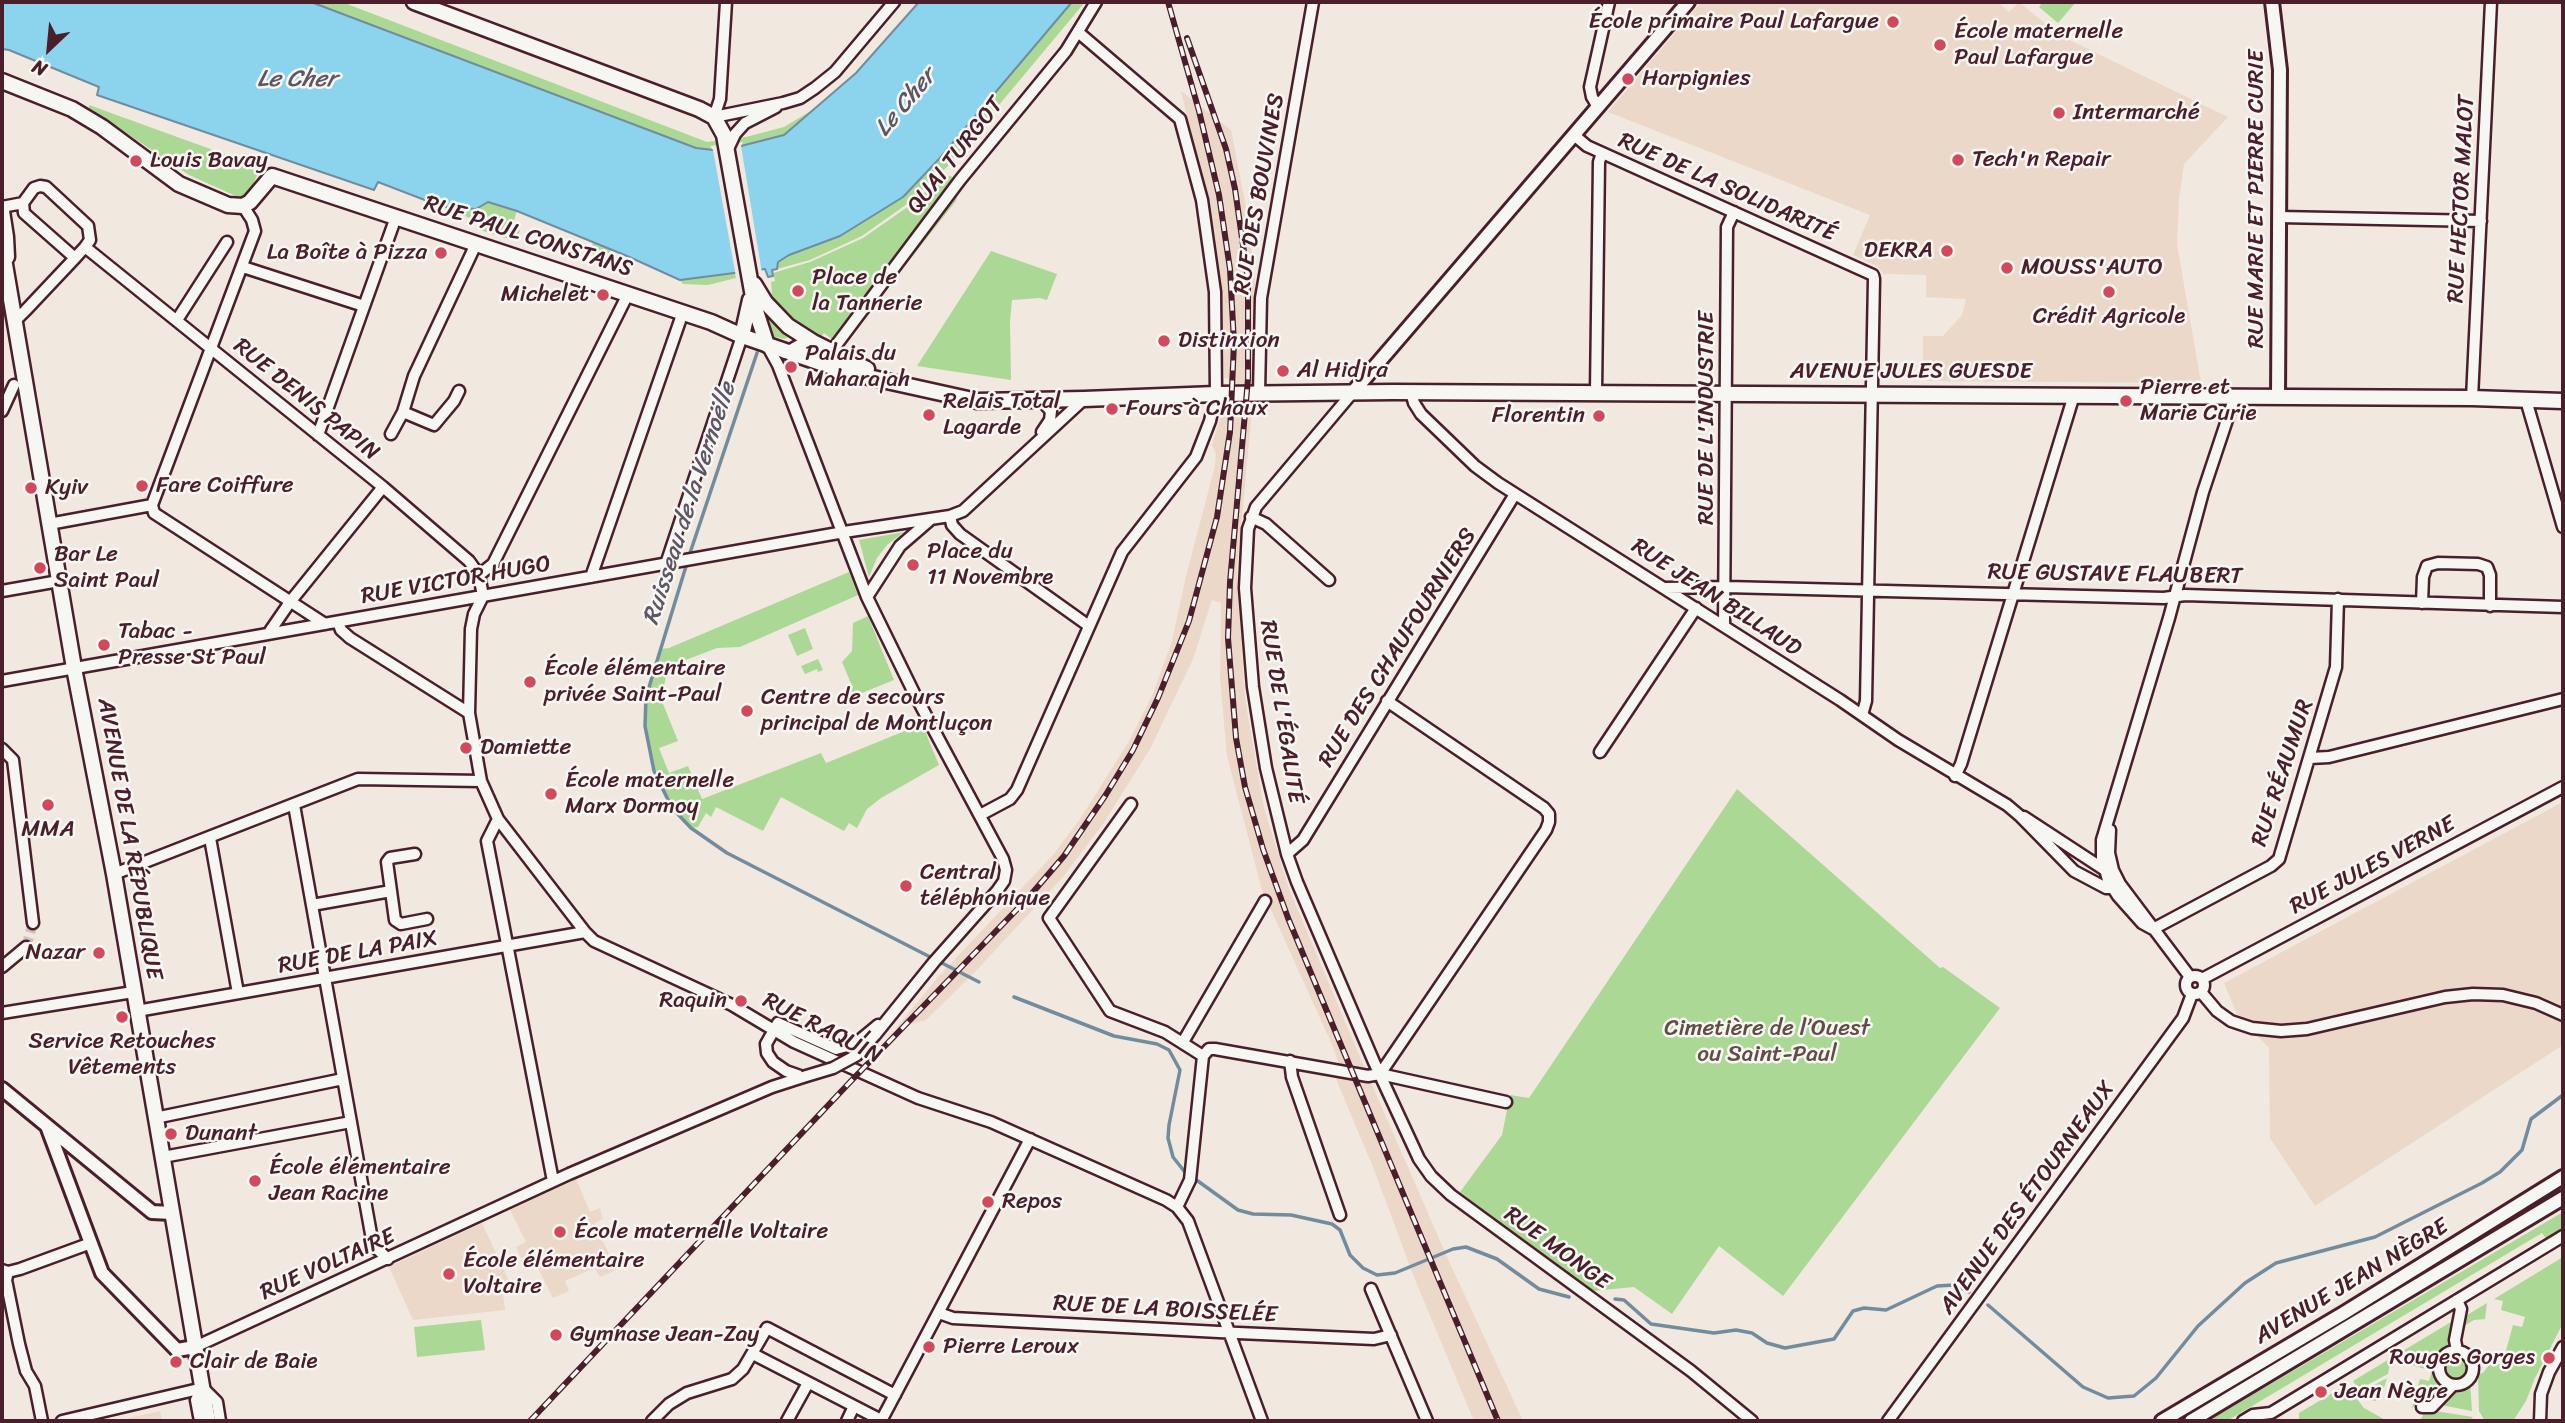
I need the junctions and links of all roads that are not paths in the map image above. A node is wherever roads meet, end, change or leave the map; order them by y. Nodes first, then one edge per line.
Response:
1 (414, 2) edge
2 (726, 2) edge
3 (894, 2) edge
4 (1096, 2) edge
5 (1313, 2) edge
6 (1609, 2) edge
7 (1688, 2) edge
8 (2272, 2) edge
9 (2491, 2) edge
10 (1078, 32) junction
11 (2, 81) edge
12 (783, 103) junction
13 (1598, 107) junction
14 (714, 117) junction
15 (729, 134) junction
16 (1574, 135) junction
17 (1602, 153) junction
18 (243, 206) junction
19 (23, 208) junction
20 (2, 212) edge
21 (1734, 212) junction
22 (396, 217) junction
23 (2279, 217) junction
24 (2481, 221) junction
25 (227, 242) dead end
26 (476, 244) junction
27 (2, 247) edge
28 (85, 247) junction
29 (75, 258) junction
30 (7, 265) junction
31 (243, 267) junction
32 (753, 285) junction
33 (628, 294) junction
34 (364, 306) junction
35 (682, 312) junction
36 (751, 313) junction
37 (177, 320) junction
38 (15, 321) junction
39 (710, 322) junction
40 (846, 334) junction
41 (742, 336) junction
42 (813, 342) junction
43 (767, 345) junction
44 (211, 348) junction
45 (787, 351) junction
46 (831, 352) junction
47 (847, 360) junction
48 (778, 365) junction
49 (897, 383) junction
50 (2, 384) edge
51 (20, 385) junction
52 (458, 391) dead end
53 (1353, 392) junction
54 (1411, 392) junction
55 (1259, 393) junction
56 (1596, 393) junction
57 (1726, 393) junction
58 (1216, 394) junction
59 (1872, 394) junction
60 (2074, 395) junction
61 (2235, 396) junction
62 (2278, 396) junction
63 (2472, 398) junction
64 (1040, 399) junction
65 (1084, 399) junction
66 (2526, 400) junction
67 (2563, 401) edge
68 (2, 411) edge
69 (403, 412) junction
70 (318, 435) junction
71 (391, 435) dead end
72 (1033, 443) junction
73 (383, 487) junction
74 (1515, 494) junction
75 (152, 506) junction
76 (1254, 512) junction
77 (950, 516) junction
78 (930, 520) junction
79 (49, 524) junction
80 (2563, 527) edge
81 (844, 532) junction
82 (666, 564) junction
83 (478, 575) junction
84 (591, 577) junction
85 (1329, 580) dead end
86 (59, 581) junction
87 (1726, 587) junction
88 (1666, 588) junction
89 (1869, 590) junction
90 (2, 591) edge
91 (2014, 593) junction
92 (483, 596) junction
93 (2175, 596) junction
94 (867, 597) junction
95 (2339, 599) junction
96 (290, 602) junction
97 (2422, 603) junction
98 (2490, 606) junction
99 (2563, 607) edge
100 (1696, 608) junction
101 (338, 622) junction
102 (325, 624) junction
103 (1089, 625) junction
104 (1724, 626) junction
105 (268, 634) junction
106 (74, 668) junction
107 (2, 681) edge
108 (2563, 699) edge
109 (1387, 701) junction
110 (469, 713) junction
111 (1862, 715) junction
112 (2, 749) edge
113 (1600, 752) dead end
114 (2310, 758) junction
115 (1955, 775) junction
116 (481, 781) junction
117 (2563, 787) edge
118 (1131, 804) dead end
119 (294, 805) junction
120 (2112, 812) junction
121 (980, 815) junction
122 (2020, 816) junction
123 (498, 819) junction
124 (210, 838) junction
125 (2102, 840) junction
126 (415, 854) dead end
127 (1287, 854) junction
128 (2082, 856) junction
129 (2105, 870) junction
130 (114, 874) junction
131 (2117, 883) junction
132 (391, 891) junction
133 (1265, 901) dead end
134 (312, 905) junction
135 (427, 919) dead end
136 (33, 923) tunnel mouth
137 (2152, 929) junction
138 (585, 932) junction
139 (509, 946) junction
140 (26, 947) tunnel mouth
141 (2, 967) edge
142 (325, 978) junction
143 (2189, 978) junction
144 (2202, 979) junction
145 (133, 992) junction
146 (238, 993) junction
147 (2196, 993) junction
148 (137, 1011) junction
149 (895, 1011) junction
150 (2560, 1011) edge
151 (2, 1013) edge
152 (772, 1029) junction
153 (1183, 1042) junction
154 (1203, 1056) junction
155 (1290, 1061) junction
156 (1380, 1074) junction
157 (803, 1077) junction
158 (343, 1079) junction
159 (2, 1089) edge
160 (1506, 1102) dead end
161 (155, 1118) junction
162 (351, 1122) junction
163 (47, 1126) junction
164 (1030, 1139) junction
165 (163, 1157) junction
166 (2563, 1177) edge
167 (553, 1181) junction
168 (2563, 1198) edge
169 (1177, 1207) junction
170 (172, 1213) junction
171 (1340, 1215) dead end
172 (2563, 1236) edge
173 (91, 1243) junction
174 (388, 1259) junction
175 (5, 1271) edge
176 (1371, 1289) dead end
177 (2457, 1300) junction
178 (939, 1313) junction
179 (1231, 1332) junction
180 (1391, 1335) junction
181 (195, 1347) junction
182 (2563, 1347) edge
183 (2457, 1351) junction
184 (753, 1354) junction
185 (808, 1383) junction
186 (2453, 1385) junction
187 (203, 1388) junction
188 (895, 1395) junction
189 (855, 1406) junction
190 (2422, 1407) dead end
191 (42, 1421) edge
192 (62, 1421) edge
193 (200, 1421) edge
194 (208, 1421) edge
195 (220, 1421) edge
196 (652, 1421) edge
197 (788, 1421) edge
198 (847, 1421) edge
199 (881, 1421) edge
200 (1262, 1421) edge
201 (1427, 1421) edge
202 (1752, 1421) edge
203 (1888, 1421) edge
204 (2162, 1421) edge
205 (2191, 1421) edge
206 (2243, 1421) edge
207 (2540, 1421) edge

1 - 14 main road
2 - 14 street
3 - 12 street
4 - 10 street, QUAI TURGOT
5 - 55 street, RUE DES BOUVINES
6 - 13 street
7 - 13 main road
8 - 23 main road, RUE MARIE ET PIERRE CURIE
9 - 24 street, RUE HECTOR MALOT
10 - 40 street, QUAI TURGOT
10 - 58 street
11 - 18 main road
12 - 14 street
12 - 15 street
13 - 16 main road
14 - 15 main road
15 - 32 main road
16 - 17 street, RUE DE LA SOLIDARITÉ
16 - 53 main road
17 - 21 street, RUE DE LA SOLIDARITÉ
17 - 56 street
18 - 22 main road, RUE PAUL CONSTANS
18 - 31 street
19 - 20 street
19 - 28 street
19 - 29 street
20 - 30 main road, AVENUE DE LA RÉPUBLIQUE
21 - 57 street, RUE DE L'INDUSTRIE
21 - 59 street, RUE DE LA SOLIDARITÉ
22 - 26 main road, RUE PAUL CONSTANS
22 - 34 street
23 - 24 street
23 - 62 main road, RUE MARIE ET PIERRE CURIE
24 - 63 street, RUE HECTOR MALOT
25 - 37 street
26 - 33 main road, RUE PAUL CONSTANS
26 - 69 street
27 - 30 main road, AVENUE DE LA RÉPUBLIQUE
28 - 29 street
28 - 37 street, RUE DENIS PAPIN
29 - 38 street
30 - 38 main road, AVENUE DE LA RÉPUBLIQUE
31 - 34 street
31 - 44 street
32 - 36 main road
32 - 42 main road
33 - 35 main road, RUE PAUL CONSTANS
33 - 83 street
34 - 70 street
35 - 39 main road, RUE PAUL CONSTANS
35 - 84 street
36 - 39 main road
36 - 41 main road
36 - 43 main road
37 - 44 street, RUE DENIS PAPIN
38 - 51 main road, AVENUE DE LA RÉPUBLIQUE
39 - 41 main road, RUE PAUL CONSTANS
40 - 42 street
40 - 46 street, QUAI TURGOT
41 - 43 main road, RUE PAUL CONSTANS
41 - 82 street
42 - 46 main road
43 - 45 main road, RUE PAUL CONSTANS
43 - 48 street
44 - 70 street, RUE DENIS PAPIN
44 - 75 street
45 - 47 street
45 - 48 street
45 - 49 main road, RUE PAUL CONSTANS
46 - 47 main road
47 - 49 main road
48 - 81 street
49 - 64 main road, AVENUE JULES GUESDE
50 - 51 street
51 - 68 street
51 - 79 main road, AVENUE DE LA RÉPUBLIQUE
52 - 69 street
53 - 54 main road, AVENUE JULES GUESDE
53 - 55 main road, AVENUE JULES GUESDE
53 - 76 street
54 - 56 main road, AVENUE JULES GUESDE
54 - 74 street, RUE JEAN BILLAUD
55 - 58 main road, AVENUE JULES GUESDE
56 - 57 main road, AVENUE JULES GUESDE
57 - 59 main road, AVENUE JULES GUESDE
57 - 87 street, RUE DE L'INDUSTRIE
58 - 65 main road, AVENUE JULES GUESDE
58 - 103 street
59 - 60 main road, AVENUE JULES GUESDE
59 - 89 street
60 - 61 main road, AVENUE JULES GUESDE
60 - 91 street
61 - 62 main road, AVENUE JULES GUESDE
61 - 93 street
62 - 63 main road, AVENUE JULES GUESDE
63 - 66 main road, AVENUE JULES GUESDE
64 - 65 main road, AVENUE JULES GUESDE
64 - 72 street
65 - 72 street
66 - 67 main road, AVENUE JULES GUESDE
66 - 80 street
69 - 71 street
70 - 73 street, RUE DENIS PAPIN
72 - 77 street
73 - 83 street, RUE DENIS PAPIN
73 - 96 street
74 - 88 street, RUE JEAN BILLAUD
74 - 109 street, RUE DES CHAUFOURNIERS
75 - 79 street
75 - 96 street
76 - 85 street
76 - 127 street, RUE DE L'ÉGALITÉ
77 - 78 street
77 - 103 street
78 - 81 street
78 - 94 street
79 - 86 main road, AVENUE DE LA RÉPUBLIQUE
81 - 82 street, RUE VICTOR HUGO
81 - 94 street
82 - 84 street, RUE VICTOR HUGO
83 - 92 street, RUE DENIS PAPIN
84 - 92 street, RUE VICTOR HUGO
86 - 90 street
86 - 106 main road, AVENUE DE LA RÉPUBLIQUE
87 - 88 street, RUE GUSTAVE FLAUBERT
87 - 89 street, RUE GUSTAVE FLAUBERT
87 - 104 street, RUE DE L'INDUSTRIE
88 - 100 street, RUE JEAN BILLAUD
89 - 91 street, RUE GUSTAVE FLAUBERT
89 - 111 street
91 - 93 street, RUE GUSTAVE FLAUBERT
91 - 115 street
92 - 101 street, RUE VICTOR HUGO
92 - 110 street, RUE RAQUIN
93 - 95 street, RUE GUSTAVE FLAUBERT
93 - 120 street
94 - 121 street
95 - 97 street, RUE GUSTAVE FLAUBERT
95 - 114 street, RUE RÉAUMUR
96 - 102 street
96 - 105 street
97 - 98 street, RUE GUSTAVE FLAUBERT
97 - 98 street
98 - 99 street, RUE GUSTAVE FLAUBERT
100 - 104 street, RUE JEAN BILLAUD
100 - 113 street
101 - 102 street, RUE VICTOR HUGO
101 - 110 street
102 - 105 street, RUE VICTOR HUGO
103 - 121 street
104 - 111 street, RUE JEAN BILLAUD
105 - 106 street, RUE VICTOR HUGO
106 - 107 street, RUE VICTOR HUGO
106 - 130 main road, AVENUE DE LA RÉPUBLIQUE
108 - 114 street
109 - 127 street, RUE DES CHAUFOURNIERS
109 - 156 street
110 - 116 street, RUE RAQUIN
111 - 115 street, RUE JEAN BILLAUD
112 - 136 street
114 - 137 street, RUE RÉAUMUR
115 - 122 street, RUE JEAN BILLAUD
116 - 119 street
116 - 123 street, RUE RAQUIN
117 - 144 street, RUE JULES VERNE
118 - 153 street
119 - 124 street
119 - 134 street
120 - 125 street
120 - 131 street
121 - 149 street
122 - 128 street
122 - 131 street
123 - 138 street, RUE RAQUIN
123 - 139 street
124 - 130 street
124 - 146 street
125 - 128 street
125 - 129 street
126 - 132 street
127 - 156 street, RUE DE L'ÉGALITÉ
128 - 129 street
129 - 131 street
130 - 145 main road, AVENUE DE LA RÉPUBLIQUE
131 - 137 street
132 - 134 street
132 - 135 street
133 - 153 street
134 - 142 street
137 - 143 street
138 - 139 street, RUE DE LA PAIX
138 - 152 street, RUE RAQUIN
139 - 142 street, RUE DE LA PAIX
139 - 167 street
140 - 141 street
142 - 146 street, RUE DE LA PAIX
142 - 158 street
143 - 144 street
143 - 147 street
144 - 147 street
145 - 148 main road, AVENUE DE LA RÉPUBLIQUE
145 - 151 street
146 - 148 street, RUE DE LA PAIX
147 - 150 street
147 - 203 street, AVENUE DES ÉTOURNEAUX
148 - 161 main road, AVENUE DE LA RÉPUBLIQUE
149 - 152 street
149 - 157 street, RUE VOLTAIRE, bridge
152 - 157 street
152 - 164 street, RUE RAQUIN
153 - 154 street
154 - 155 street
154 - 169 street
155 - 156 street
155 - 171 street
156 - 160 street
156 - 202 street, RUE MONGE
157 - 167 street, RUE VOLTAIRE
158 - 161 street
158 - 162 street
159 - 163 main road
161 - 165 main road, AVENUE DE LA RÉPUBLIQUE
162 - 165 street
162 - 174 street
163 - 170 main road
163 - 173 main road
164 - 169 street, RUE RAQUIN
164 - 178 street
165 - 170 main road, AVENUE DE LA RÉPUBLIQUE
166 - 204 main road, AVENUE JEAN NÈGRE
167 - 174 street, RUE VOLTAIRE
168 - 205 main road, AVENUE JEAN NÈGRE
169 - 179 street
170 - 181 main road, AVENUE DE LA RÉPUBLIQUE
172 - 177 street
173 - 175 street
173 - 181 main road
174 - 181 street, RUE VOLTAIRE
175 - 191 street
176 - 180 street
177 - 183 street
177 - 206 street
178 - 179 street, RUE DE LA BOISSELÉE
178 - 188 street
179 - 180 street, RUE DE LA BOISSELÉE
179 - 200 street
180 - 201 street
181 - 187 main road, AVENUE DE LA RÉPUBLIQUE
182 - 207 street
183 - 186 street
183 - 186 street
184 - 185 street
184 - 188 street
184 - 196 street
185 - 189 street
185 - 197 street
186 - 190 street
187 - 192 street
187 - 193 street
187 - 194 main road, AVENUE DE LA RÉPUBLIQUE
187 - 195 street
188 - 199 street
189 - 198 street
189 - 199 street

